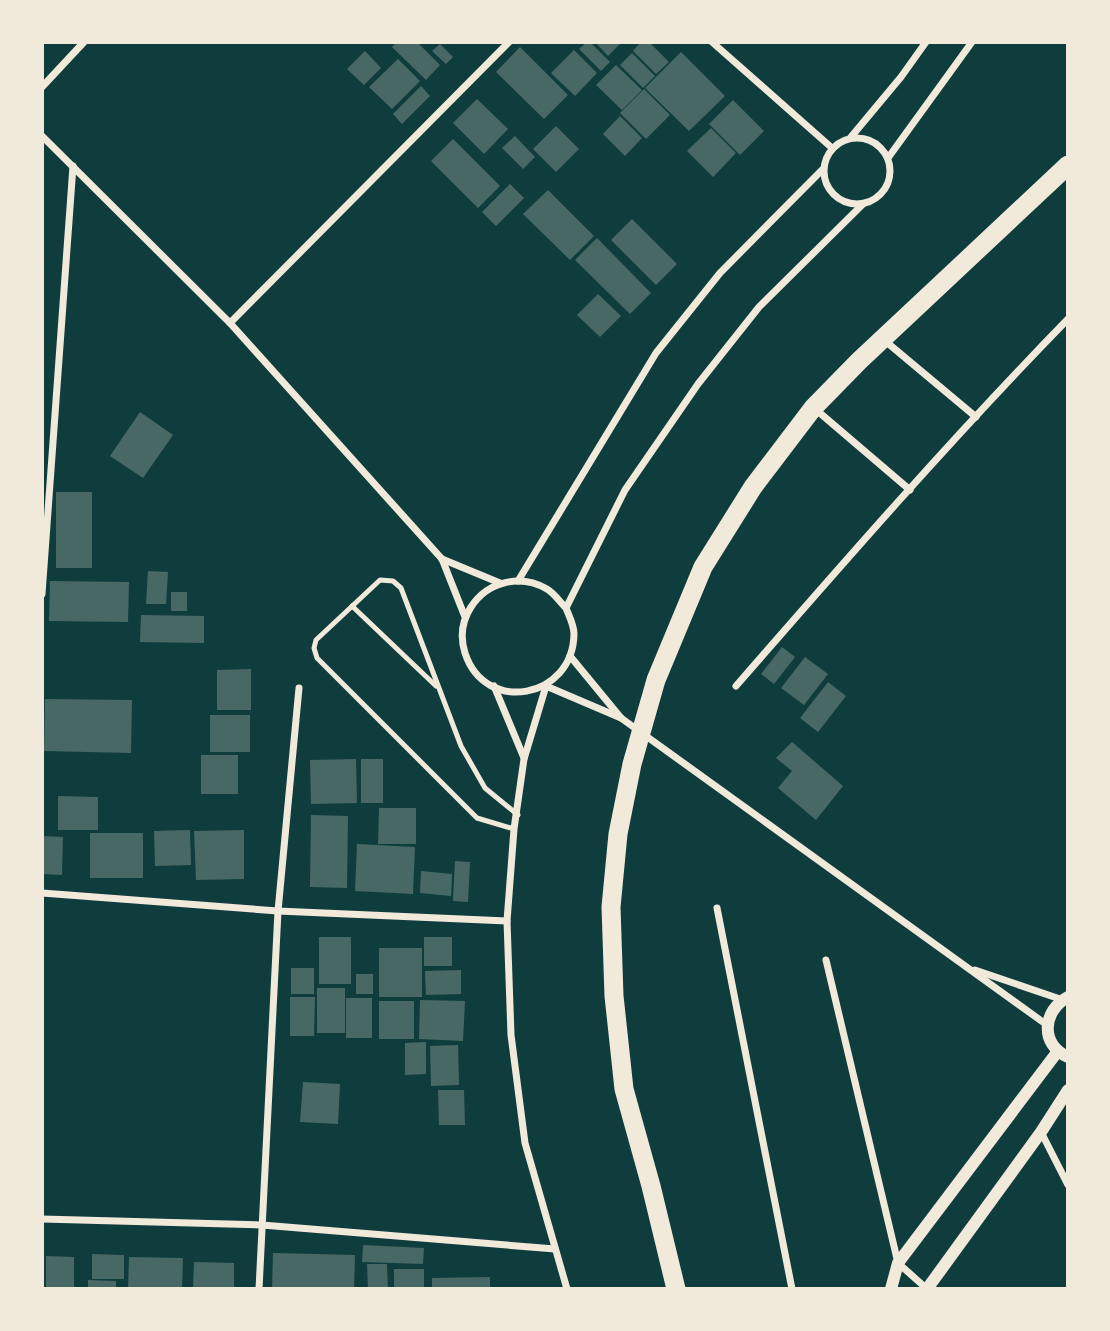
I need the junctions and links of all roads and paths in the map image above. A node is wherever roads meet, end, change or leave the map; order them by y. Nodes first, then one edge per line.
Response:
1 (84, 42) edge
2 (509, 42) edge
3 (712, 42) edge
4 (926, 42) edge
5 (972, 42) edge
6 (42, 87) edge
7 (42, 136) edge
8 (851, 137) junction
9 (832, 148) junction
10 (888, 158) junction
11 (1068, 165) edge
12 (73, 166) junction
13 (823, 169) junction
14 (863, 204) junction
15 (1068, 319) edge
16 (230, 323) junction
17 (883, 339) junction
18 (813, 408) junction
19 (976, 417) junction
20 (909, 490) junction
21 (442, 559) junction
22 (518, 582) junction
23 (500, 583) junction
24 (42, 594) edge
25 (352, 606) junction
26 (566, 608) junction
27 (465, 617) junction
28 (570, 656) junction
29 (494, 686) junction
30 (546, 686) junction
31 (736, 686) dead end
32 (299, 688) dead end
33 (439, 689) junction
34 (621, 718) junction
35 (524, 759) junction
36 (518, 815) junction
37 (514, 829) junction
38 (42, 893) edge
39 (717, 908) dead end
40 (278, 911) junction
41 (507, 921) junction
42 (827, 960) dead end
43 (968, 967) junction
44 (1066, 999) edge
45 (1047, 1025) junction
46 (1063, 1054) edge
47 (1068, 1090) edge
48 (1041, 1132) junction
49 (1068, 1185) edge
50 (42, 1219) edge
51 (262, 1225) junction
52 (555, 1249) junction
53 (898, 1263) junction
54 (259, 1289) edge
55 (566, 1289) edge
56 (676, 1289) edge
57 (792, 1289) edge
58 (891, 1289) edge
59 (927, 1289) edge

1 - 6 street
2 - 16 street
3 - 9 street
4 - 8 street
5 - 10 street
7 - 12 street
8 - 9 street
8 - 10 street
9 - 13 street
10 - 14 street
11 - 17 highway
12 - 16 street
12 - 24 street
13 - 14 street
13 - 22 street
14 - 26 street
15 - 19 street
16 - 21 street
17 - 18 highway
17 - 19 street
18 - 20 street
18 - 56 highway
19 - 20 street
20 - 31 street
21 - 23 street
21 - 27 street
22 - 23 street
22 - 26 street
23 - 27 street
25 - 33 lane
25 - 33 lane
25 - 37 lane
26 - 28 street
27 - 29 street
28 - 30 street
28 - 34 street
29 - 30 street
29 - 35 street
30 - 34 street
30 - 35 street
32 - 40 street
33 - 36 lane
34 - 43 street
35 - 36 street
36 - 37 street
37 - 41 street
38 - 40 street
39 - 57 street
40 - 41 street
40 - 51 street
41 - 52 street
42 - 53 street
43 - 44 street
43 - 45 street
44 - 45 street
45 - 46 street
46 - 53 street
47 - 48 street
48 - 49 street
48 - 59 street
50 - 51 street
51 - 52 street
51 - 54 street
52 - 55 street
53 - 58 street
53 - 59 street

